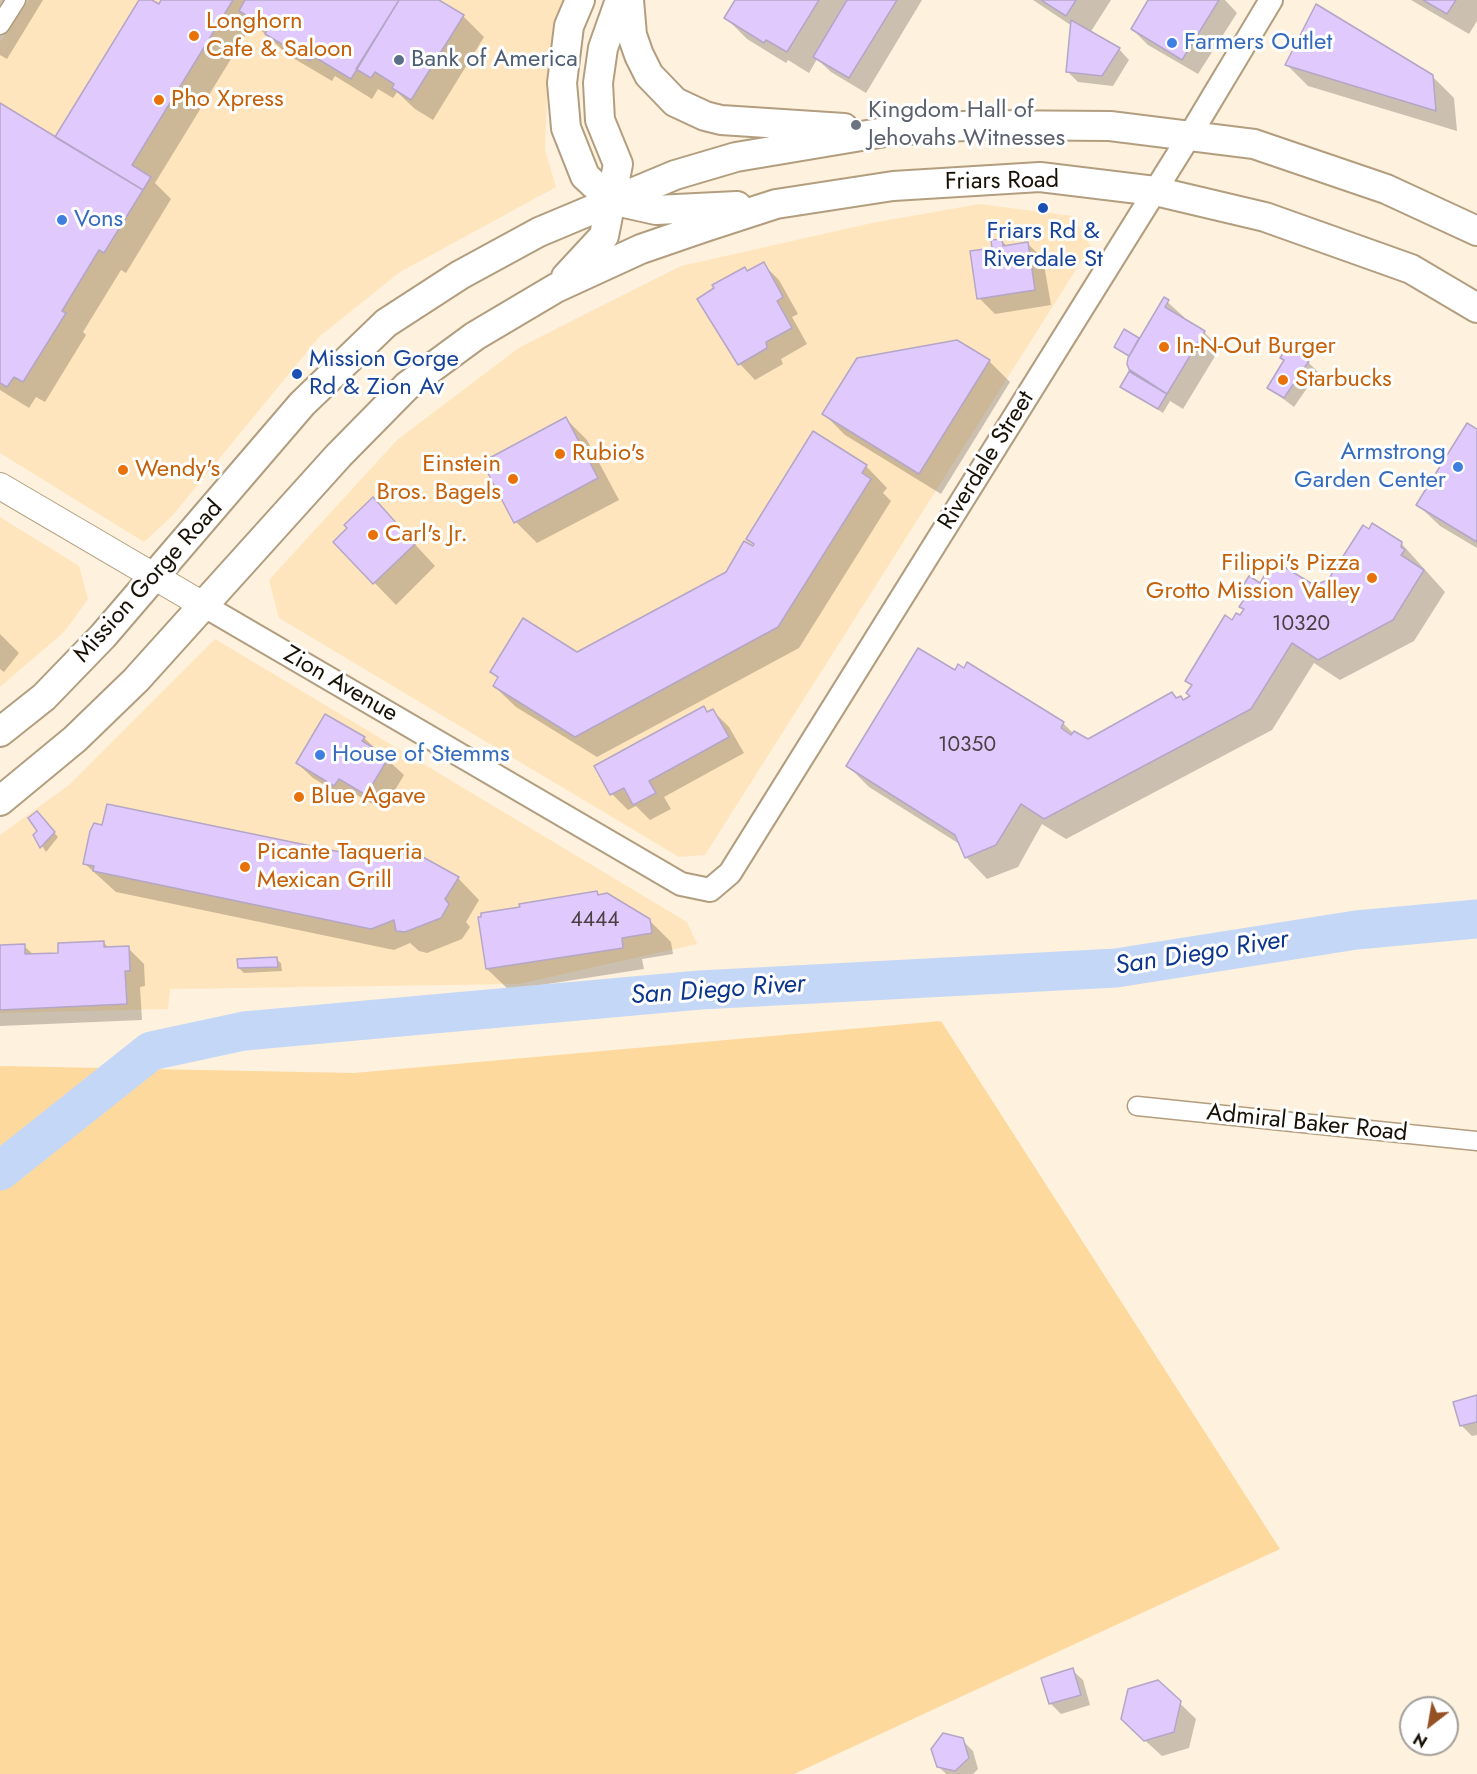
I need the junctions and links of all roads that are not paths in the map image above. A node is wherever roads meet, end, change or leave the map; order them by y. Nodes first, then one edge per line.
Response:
1 (15, 0) edge
2 (580, 0) edge
3 (620, 0) edge
4 (629, 0) edge
5 (1271, 0) edge
6 (0, 25) edge
7 (891, 131) junction
8 (1190, 135) junction
9 (1155, 190) junction
10 (611, 201) junction
11 (776, 204) junction
12 (1477, 231) edge
13 (556, 288) junction
14 (1477, 308) edge
15 (0, 486) edge
16 (156, 577) junction
17 (203, 605) junction
18 (0, 732) edge
19 (0, 801) edge
20 (681, 884) joint
21 (1137, 1106) dead end
22 (1477, 1141) edge

1 - 6 street
2 - 10 main road
3 - 10 main road
4 - 7 main road
5 - 8 street, Riverdale Street
7 - 8 main road
7 - 10 main road
8 - 9 street, Riverdale Street
8 - 12 main road
9 - 11 main road, Friars Road
9 - 14 main road, Friars Road
9 - 20 street, Riverdale Street
10 - 11 main road
10 - 13 main road
10 - 16 main road, Mission Gorge Road
11 - 13 main road, Friars Road
13 - 17 main road
15 - 16 main road, Zion Avenue
16 - 17 main road, Zion Avenue
16 - 18 main road, Mission Gorge Road
17 - 19 main road
17 - 20 street, Zion Avenue
21 - 22 street, Admiral Baker Road

